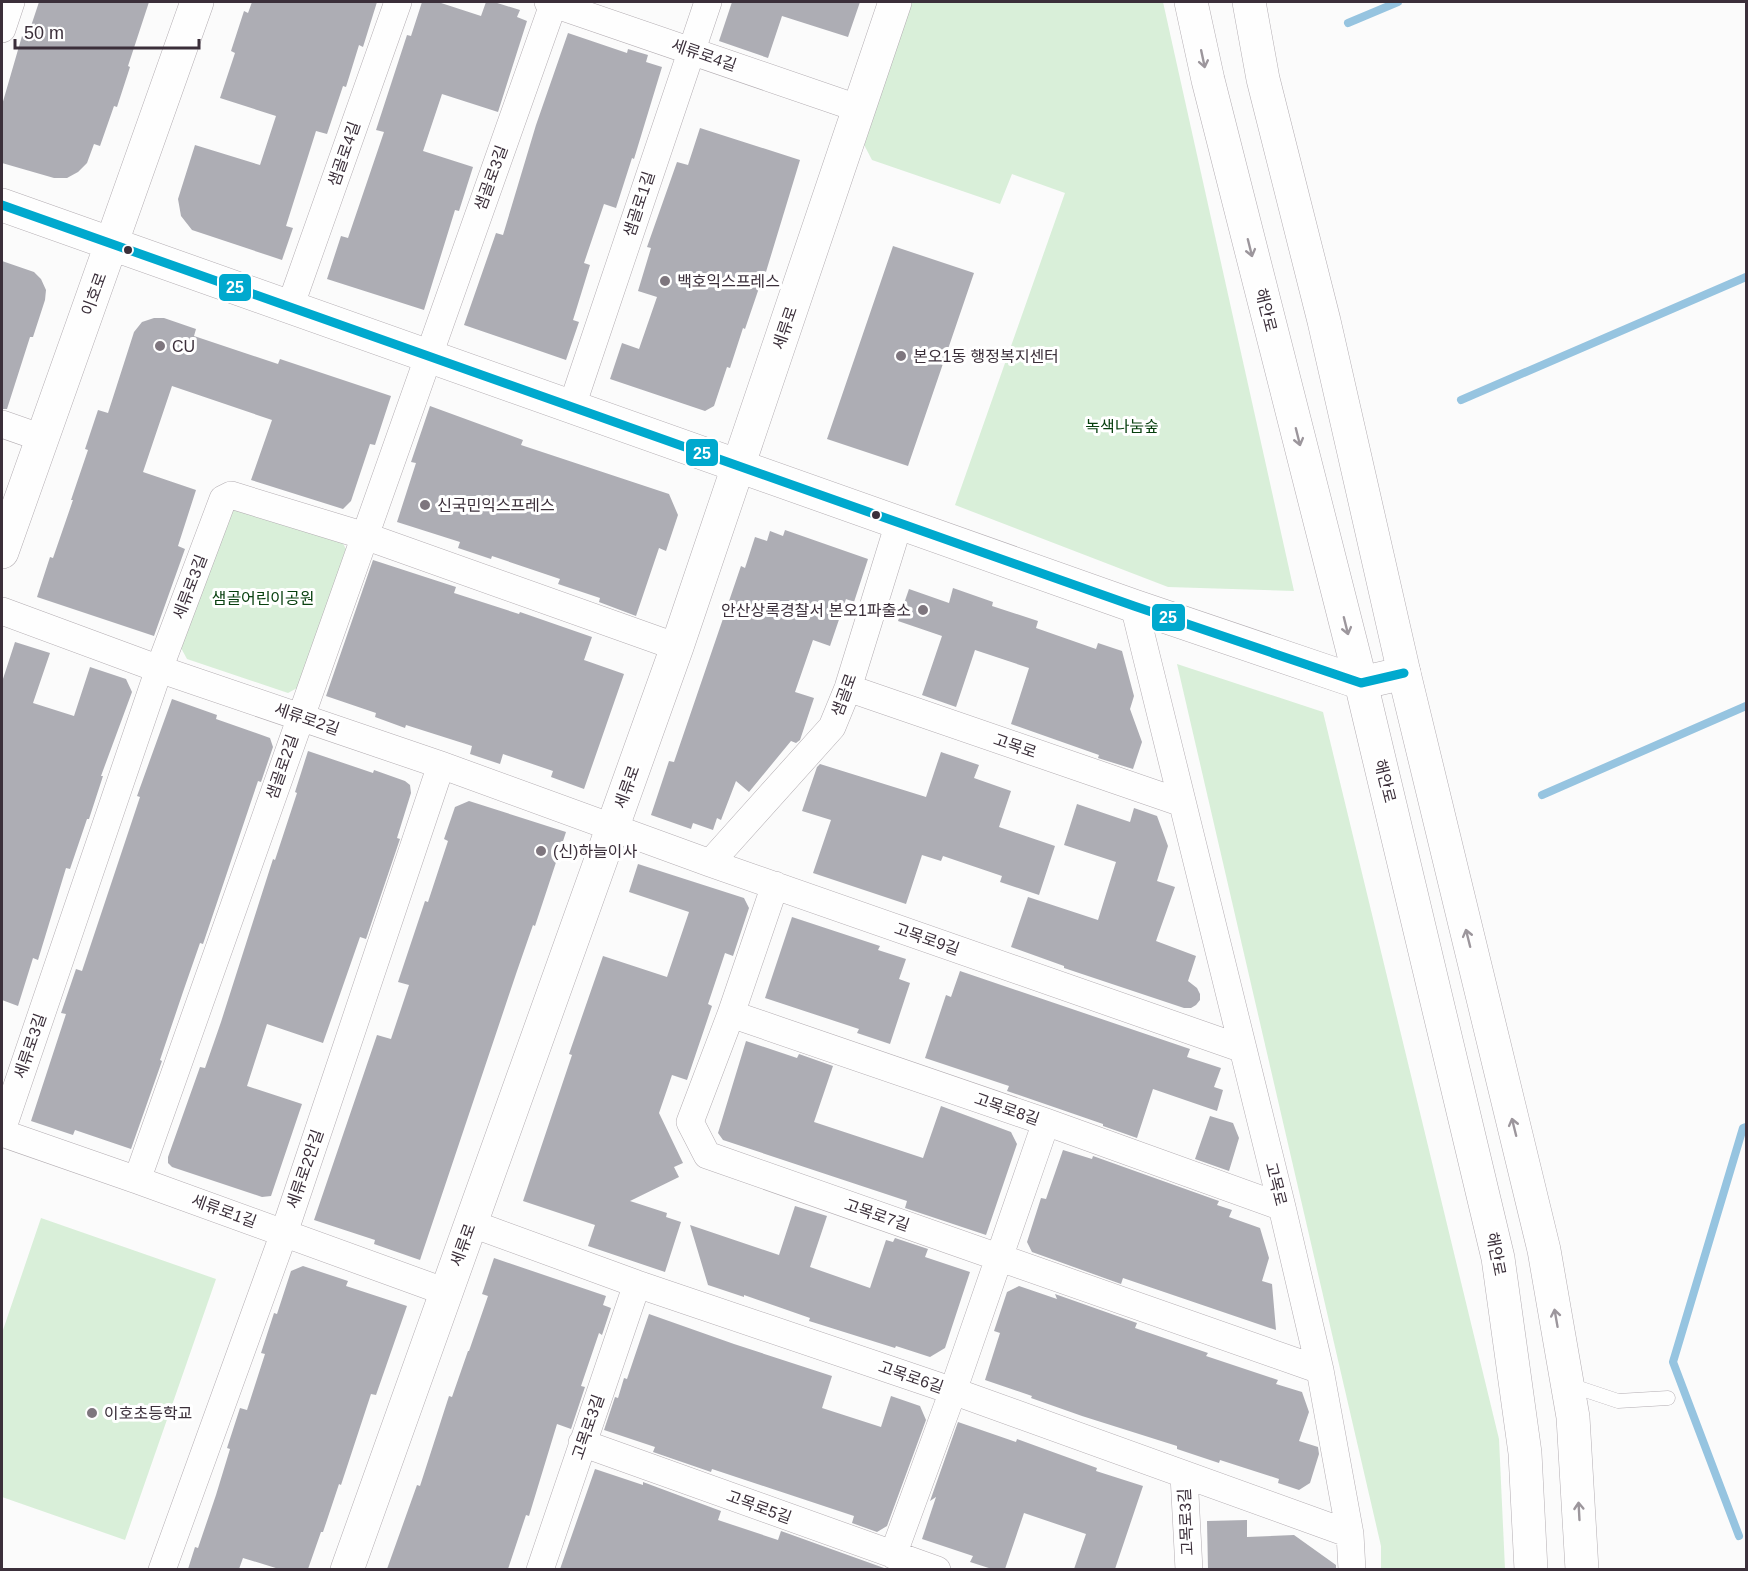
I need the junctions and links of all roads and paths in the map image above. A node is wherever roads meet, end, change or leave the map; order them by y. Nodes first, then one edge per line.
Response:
1 (197, 2) edge
2 (398, 2) edge
3 (552, 2) edge
4 (708, 2) edge
5 (895, 2) edge
6 (1191, 2) edge
7 (1250, 2) edge
8 (691, 50) junction
9 (860, 109) junction
10 (2, 205) edge
11 (112, 244) junction
12 (290, 307) junction
13 (428, 355) junction
14 (572, 406) junction
15 (2, 424) edge
16 (42, 438) junction
17 (738, 466) junction
18 (899, 523) junction
19 (365, 536) junction
20 (2, 552) edge
21 (1134, 606) junction
22 (2, 610) edge
23 (677, 646) junction
24 (159, 669) junction
25 (1404, 673) junction
26 (1361, 683) junction
27 (848, 688) junction
28 (300, 717) junction
29 (441, 765) junction
30 (1182, 803) junction
31 (612, 828) junction
32 (710, 863) junction
33 (775, 885) junction
34 (731, 1014) junction
35 (1243, 1049) junction
36 (1046, 1122) junction
37 (2, 1132) edge
38 (137, 1180) junction
39 (1282, 1207) junction
40 (470, 1223) junction
41 (284, 1233) junction
42 (998, 1258) junction
43 (637, 1284) junction
44 (446, 1292) junction
45 (1320, 1370) junction
46 (1568, 1384) junction
47 (953, 1391) junction
48 (1668, 1398) dead end
49 (582, 1443) junction
50 (1184, 1474) junction
51 (1350, 1534) junction
52 (893, 1555) junction
53 (162, 1569) edge
54 (347, 1569) edge
55 (540, 1569) edge
56 (937, 1569) edge
57 (1189, 1569) edge
58 (1352, 1569) edge
59 (1531, 1569) edge
60 (1582, 1569) edge

1 - 11 street, 이호로
2 - 12 street, 샘골로4길
3 - 8 street, 세류로4길
3 - 13 street, 샘골로3길
4 - 8 street, 샘골로1길
5 - 9 street, 세류로
6 -> 26 street, 해안로
7 - 25 street
8 - 9 street, 세류로4길
8 - 14 street, 샘골로1길
9 - 17 street, 세류로
10 - 11 street
11 - 12 street
11 - 16 street, 이호로
12 - 13 street
13 - 14 street
13 - 19 street, 샘골로2길
14 - 17 street
15 - 16 street
16 - 20 street, 이호로
17 - 18 street
17 - 23 street, 세류로
18 - 21 street
18 - 27 street, 샘골로
19 - 23 street, 세류로3길
19 - 24 street, 세류로3길
19 - 28 street, 샘골로2길
21 - 26 street
21 - 30 street, 고목로
22 - 24 street, 세류로2길
23 - 31 street, 세류로
24 - 28 street, 세류로2길
24 - 37 street, 세류로3길
25 - 26 street
46 -> 25 street
26 - 59 street, 해안로
27 - 30 street, 고목로
27 - 32 street, 샘골로
28 - 29 street, 세류로2길
28 - 38 street, 샘골로2길
29 - 31 street, 세류로2길
29 - 41 street, 세류로2안길
30 - 35 street, 고목로
31 - 32 street, 고목로9길
31 - 40 street, 세류로
32 - 33 street, 고목로9길
33 - 34 street, 고목로7길
33 - 35 street, 고목로9길
34 - 36 street, 고목로8길
34 - 42 street, 고목로7길
35 - 39 street, 고목로
36 - 39 street, 고목로8길
36 - 42 street
37 - 38 street, 세류로1길
38 - 41 street, 세류로1길
39 - 45 street, 고목로
40 - 43 street, 고목로6길
40 - 44 street, 세류로
41 - 44 street, 세류로1길
41 - 53 street, 세류로2안길
42 - 45 street, 고목로7길
42 - 47 street
43 - 47 street, 고목로6길
43 - 49 street, 고목로3길
44 - 54 street, 세류로
45 - 51 street, 고목로
46 - 48 lane
60 -> 46 street
47 - 50 street, 고목로6길
47 - 52 street
49 - 52 street, 고목로5길
49 - 55 street, 고목로3길
50 - 51 street, 고목로6길
50 - 57 street, 고목로3길
51 - 58 street, 고목로
52 - 56 street, 고목로5길

